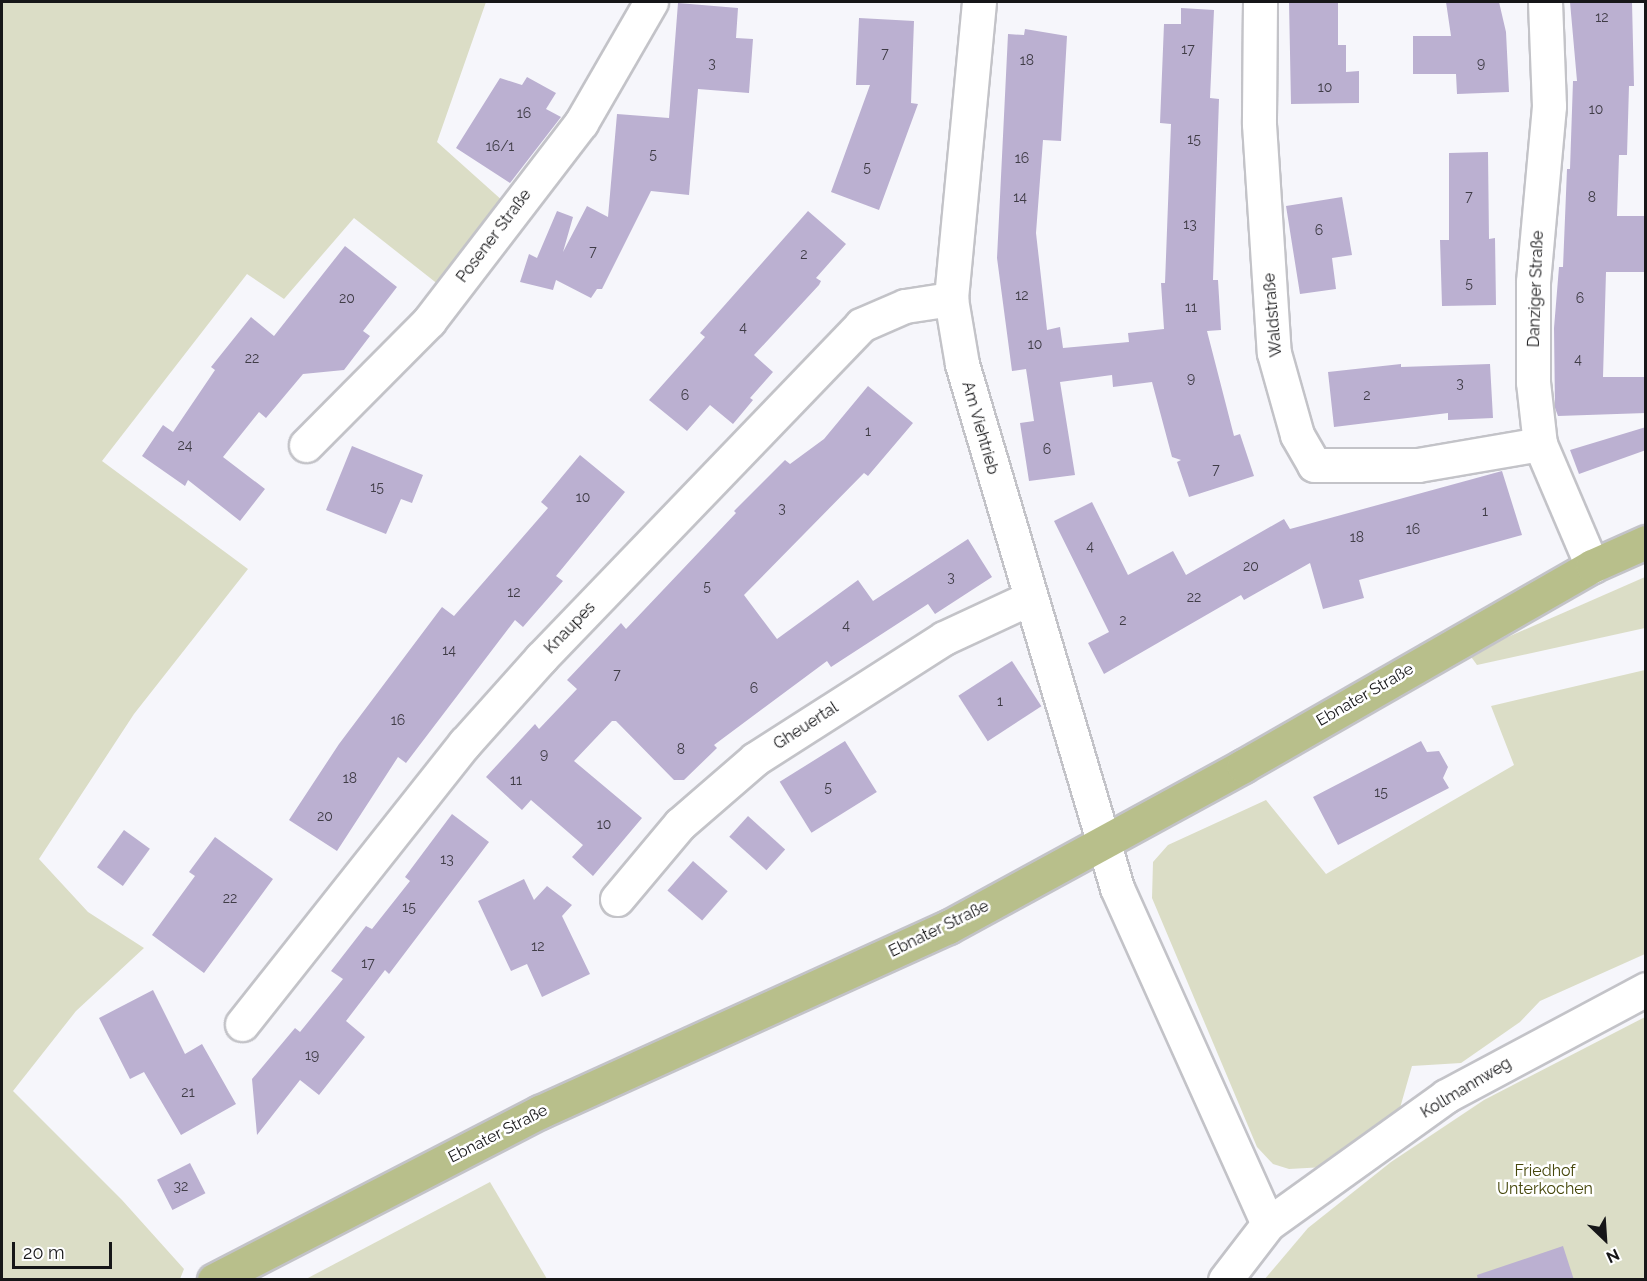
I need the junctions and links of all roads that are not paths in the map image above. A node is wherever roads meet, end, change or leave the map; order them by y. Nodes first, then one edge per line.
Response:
1 (651, 2) edge
2 (978, 2) edge
3 (1260, 2) edge
4 (1545, 2) edge
5 (951, 299) junction
6 (1540, 444) junction
7 (306, 445) dead end
8 (1646, 542) edge
9 (1592, 566) junction
10 (1030, 598) junction
11 (1102, 842) junction
12 (617, 899) dead end
13 (1646, 989) edge
14 (242, 1024) dead end
15 (1268, 1224) junction
16 (214, 1280) edge
17 (1225, 1280) edge

1 - 7 street, Posener Straße
2 - 5 street, Am Viehtrieb
3 - 6 street, Waldstraße
4 - 6 street, Danziger Straße
5 - 10 street, Am Viehtrieb
5 - 14 street, Knaupes
6 - 9 street, Danziger Straße
8 - 9 main road, Ebnater Straße
9 - 11 main road, Ebnater Straße
10 - 11 street, Am Viehtrieb
10 - 12 street, Gheuertal
11 - 15 street
11 - 16 main road, Ebnater Straße
13 - 15 street, Kollmannweg
15 - 17 street, Kollmannweg

